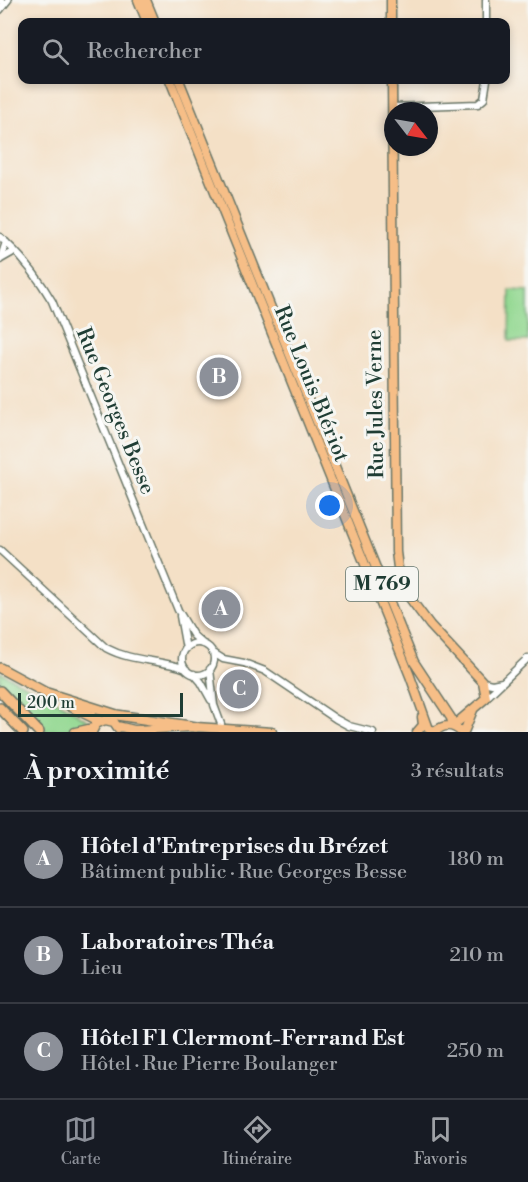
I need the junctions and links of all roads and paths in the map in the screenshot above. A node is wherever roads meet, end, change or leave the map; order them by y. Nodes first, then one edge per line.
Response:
1 (8, 0) edge
2 (138, 0) edge
3 (146, 0) edge
4 (391, 0) edge
5 (486, 0) edge
6 (0, 10) edge
7 (145, 18) edge
8 (153, 18) edge
9 (391, 18) edge
10 (486, 18) edge
11 (172, 84) edge
12 (180, 84) edge
13 (392, 84) edge
14 (486, 84) edge
15 (392, 102) edge
16 (438, 106) edge
17 (392, 156) edge
18 (3, 240) edge
19 (15, 251) junction
20 (0, 260) edge
21 (0, 550) edge
22 (178, 610) junction
23 (203, 644) junction
24 (185, 651) junction
25 (212, 652) junction
26 (528, 658) edge
27 (223, 659) junction
28 (162, 662) junction
29 (211, 666) junction
30 (0, 668) edge
31 (186, 669) junction
32 (193, 674) junction
33 (410, 676) junction
34 (483, 682) junction
35 (503, 682) junction
36 (0, 691) edge
37 (47, 693) junction
38 (486, 698) junction
39 (440, 703) junction
40 (214, 705) junction
41 (0, 708) edge
42 (469, 712) junction
43 (221, 724) dead end
44 (453, 726) junction
45 (95, 727) edge
46 (196, 728) junction
47 (118, 729) edge
48 (23, 732) edge
49 (39, 732) edge
50 (75, 732) edge
51 (272, 732) edge
52 (373, 732) edge
53 (417, 732) edge
54 (435, 732) edge
55 (463, 732) edge

1 - 6 street
2 - 7 main road
3 - 8 main road
4 - 9 main road
5 - 10 street
11 - 33 main road, Rue Louis Blériot / M 769
12 - 39 main road, Rue Louis Blériot / M 769
13 - 15 main road, Rue Jules Verne
14 - 16 street
17 - 34 main road, Rue Jules Verne
18 - 19 street, Rue Georges Besse
18 - 20 street
19 - 20 street
19 - 22 street, Rue Georges Besse
21 - 28 street
22 - 23 street, Rue Georges Besse
22 - 24 street, Rue Georges Besse
23 - 24 street
23 - 25 street
24 - 28 street
24 - 31 street
25 - 27 street
25 - 29 street
26 - 35 street
27 - 29 street
27 - 52 street
28 - 31 street
29 - 32 street
29 - 40 street
30 - 37 highway
31 - 32 street
32 - 40 street
33 - 53 main road
33 - 54 main road, Rue Louis Blériot / M 769
34 - 35 street
34 - 38 main road
35 - 38 street
36 - 49 highway
37 - 45 highway
37 - 46 highway
38 - 42 main road
39 - 42 main road
39 - 44 main road, Rue Louis Blériot / M 769
40 - 43 street
41 - 48 highway
42 - 44 main road
42 - 55 main road
44 - 54 main road
44 - 55 main road
45 - 47 main road
45 - 50 main road
46 - 47 main road
46 - 51 main road

